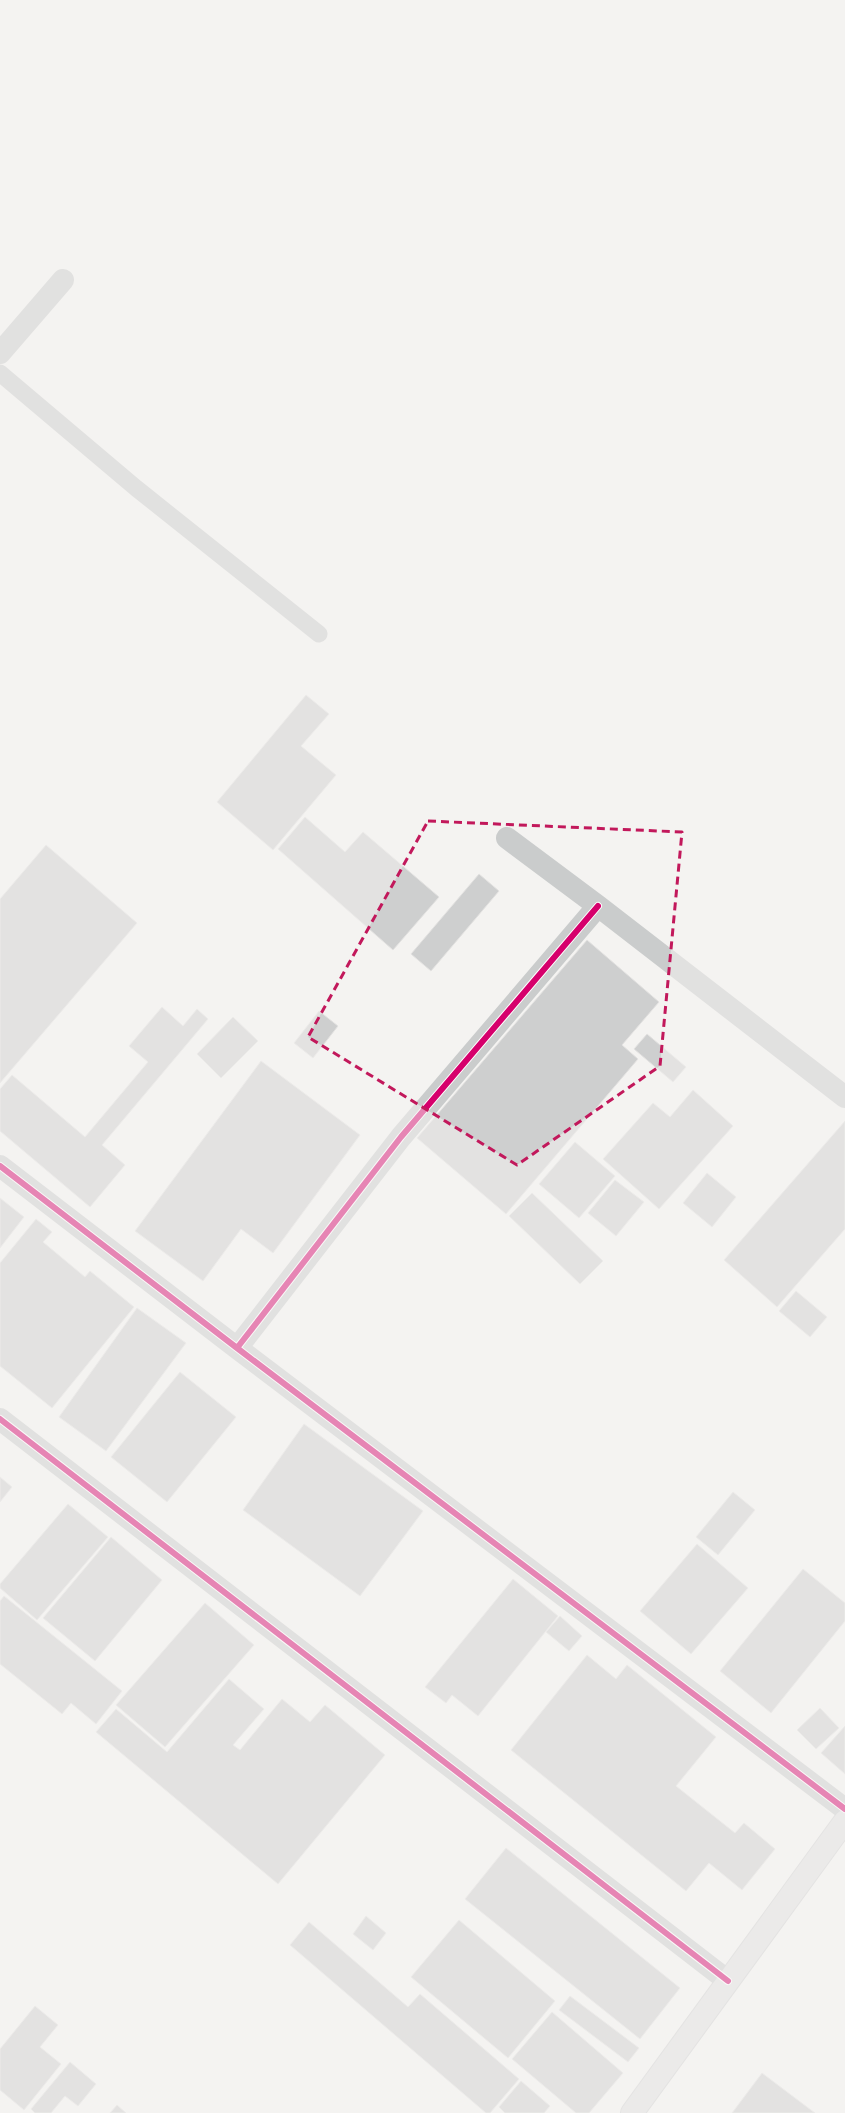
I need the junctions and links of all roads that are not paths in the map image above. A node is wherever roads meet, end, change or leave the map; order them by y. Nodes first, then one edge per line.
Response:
1 (63, 280) dead end
2 (0, 353) edge
3 (0, 373) edge
4 (319, 634) dead end
5 (507, 838) dead end
6 (598, 906) junction
7 (845, 1097) edge
8 (0, 1166) edge
9 (237, 1348) junction
10 (0, 1419) edge
11 (845, 1809) edge
12 (845, 1821) edge
13 (728, 1981) junction
14 (632, 2113) edge

1 - 2 street
3 - 4 lane
5 - 6 street
6 - 7 street
6 - 9 street
8 - 9 street
9 - 11 street
10 - 13 street
12 - 13 main road
13 - 14 main road

